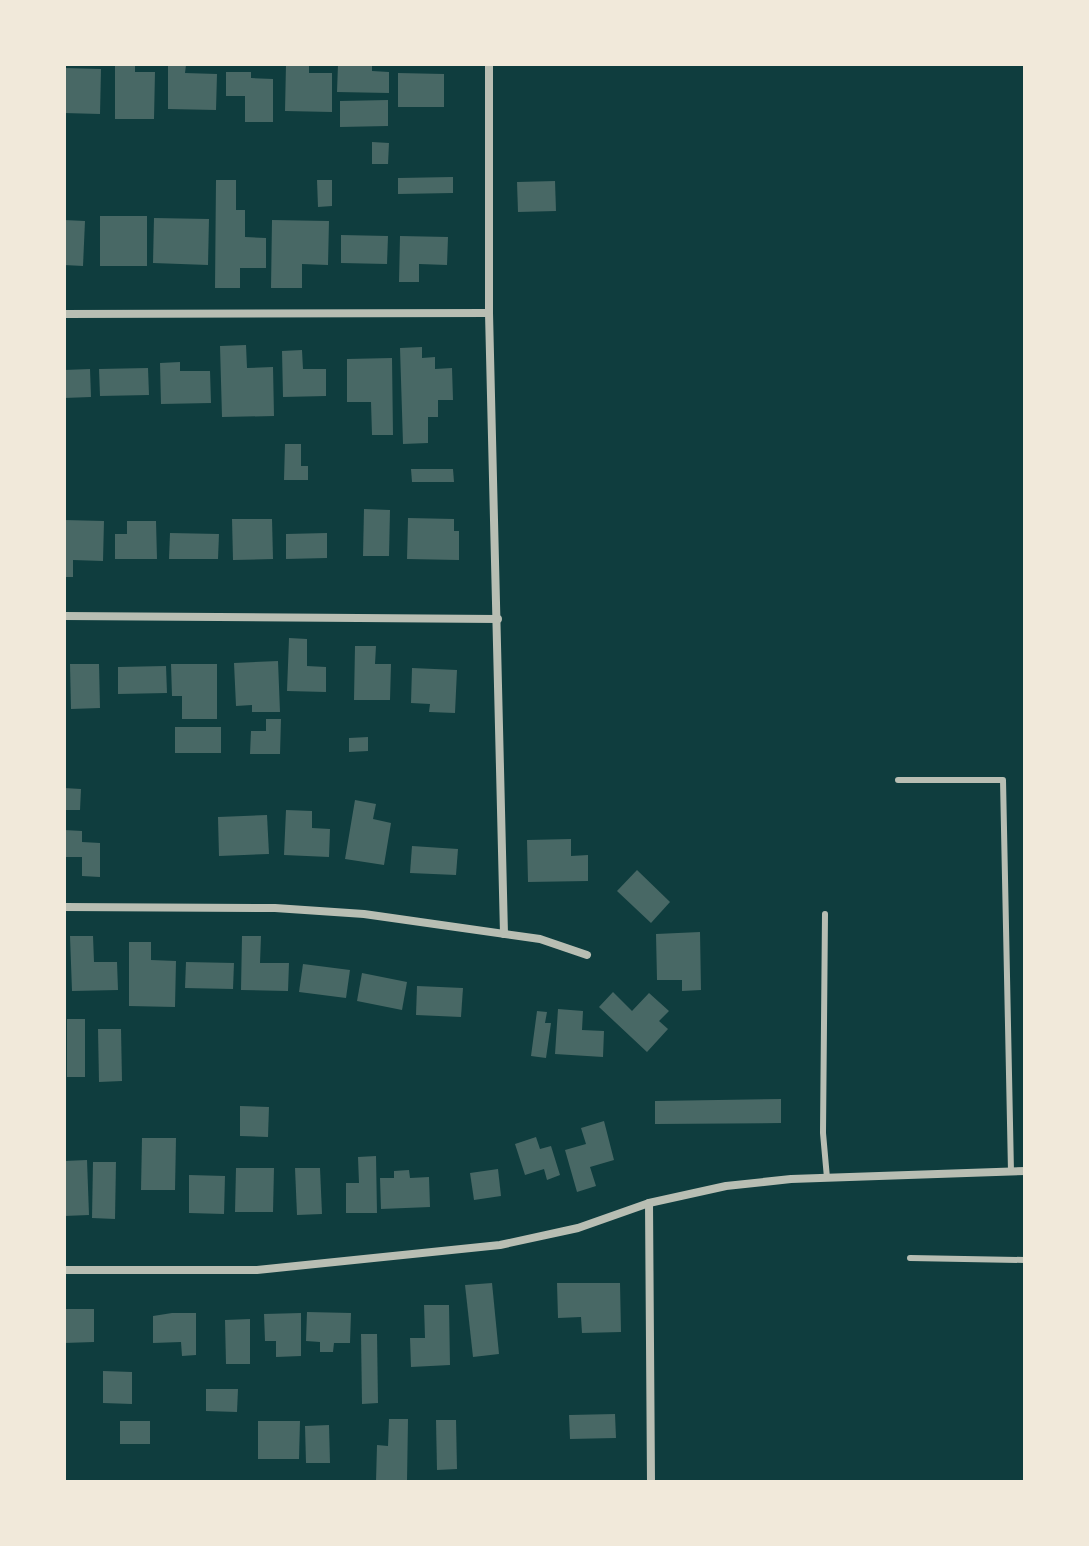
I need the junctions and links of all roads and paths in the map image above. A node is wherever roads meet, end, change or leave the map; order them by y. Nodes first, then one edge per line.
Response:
1 (489, 64) edge
2 (489, 313) junction
3 (64, 314) edge
4 (64, 616) edge
5 (498, 619) junction
6 (898, 780) dead end
7 (64, 907) edge
8 (825, 914) dead end
9 (504, 934) junction
10 (587, 955) dead end
11 (1025, 1171) edge
12 (1011, 1172) junction
13 (827, 1178) junction
14 (649, 1203) junction
15 (910, 1258) dead end
16 (1025, 1260) edge
17 (64, 1270) edge
18 (651, 1482) edge

1 - 2 street
2 - 3 street
2 - 5 street
4 - 5 street
5 - 9 street
6 - 12 lane
7 - 9 street
8 - 13 lane
9 - 10 street
11 - 12 street
12 - 13 street
13 - 14 street
14 - 17 street
14 - 18 street
15 - 16 lane

